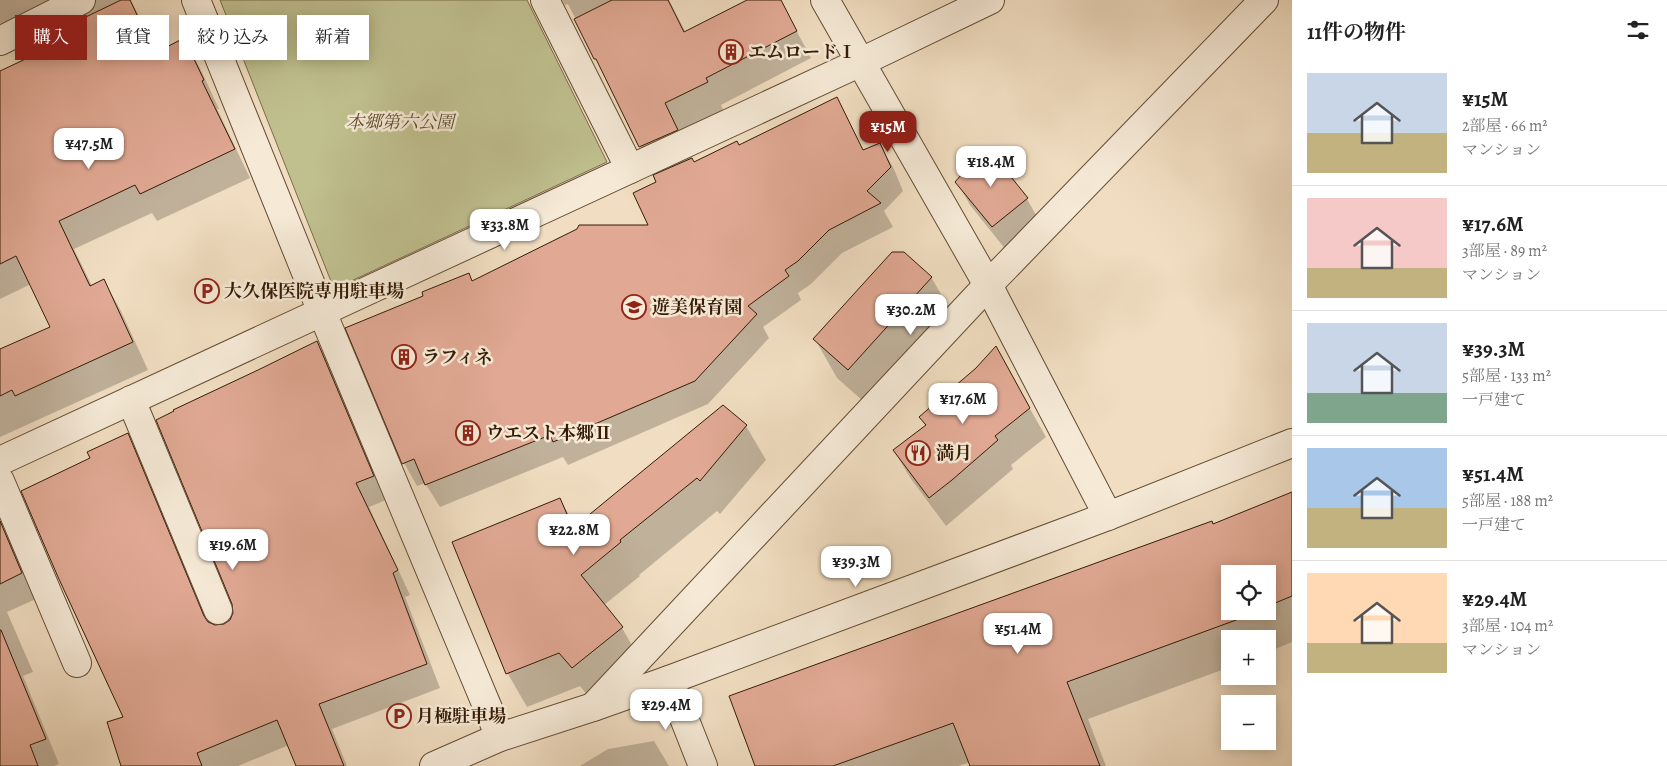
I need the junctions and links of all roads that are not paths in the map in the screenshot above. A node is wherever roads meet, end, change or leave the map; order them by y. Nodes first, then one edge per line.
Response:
1 (81, 0) edge
2 (196, 0) edge
3 (544, 0) edge
4 (825, 0) edge
5 (990, 0) edge
6 (1264, 0) edge
7 (0, 41) edge
8 (861, 62) junction
9 (630, 169) junction
10 (988, 285) junction
11 (322, 312) junction
12 (131, 400) junction
13 (1292, 443) edge
14 (0, 462) edge
15 (0, 481) edge
16 (1108, 516) junction
17 (218, 610) dead end
18 (77, 663) dead end
19 (669, 680) junction
20 (593, 708) junction
21 (500, 737) junction
22 (434, 766) edge
23 (703, 766) edge

1 - 7 street
2 - 11 street
3 - 9 street
4 - 8 street
5 - 8 street
6 - 10 street
8 - 9 street
8 - 10 street
9 - 11 street
10 - 16 street
10 - 20 street
11 - 12 street
11 - 21 street
12 - 14 street
12 - 17 street
13 - 16 street
15 - 18 street
16 - 19 street
19 - 20 street
19 - 23 street
20 - 21 street
21 - 22 street

